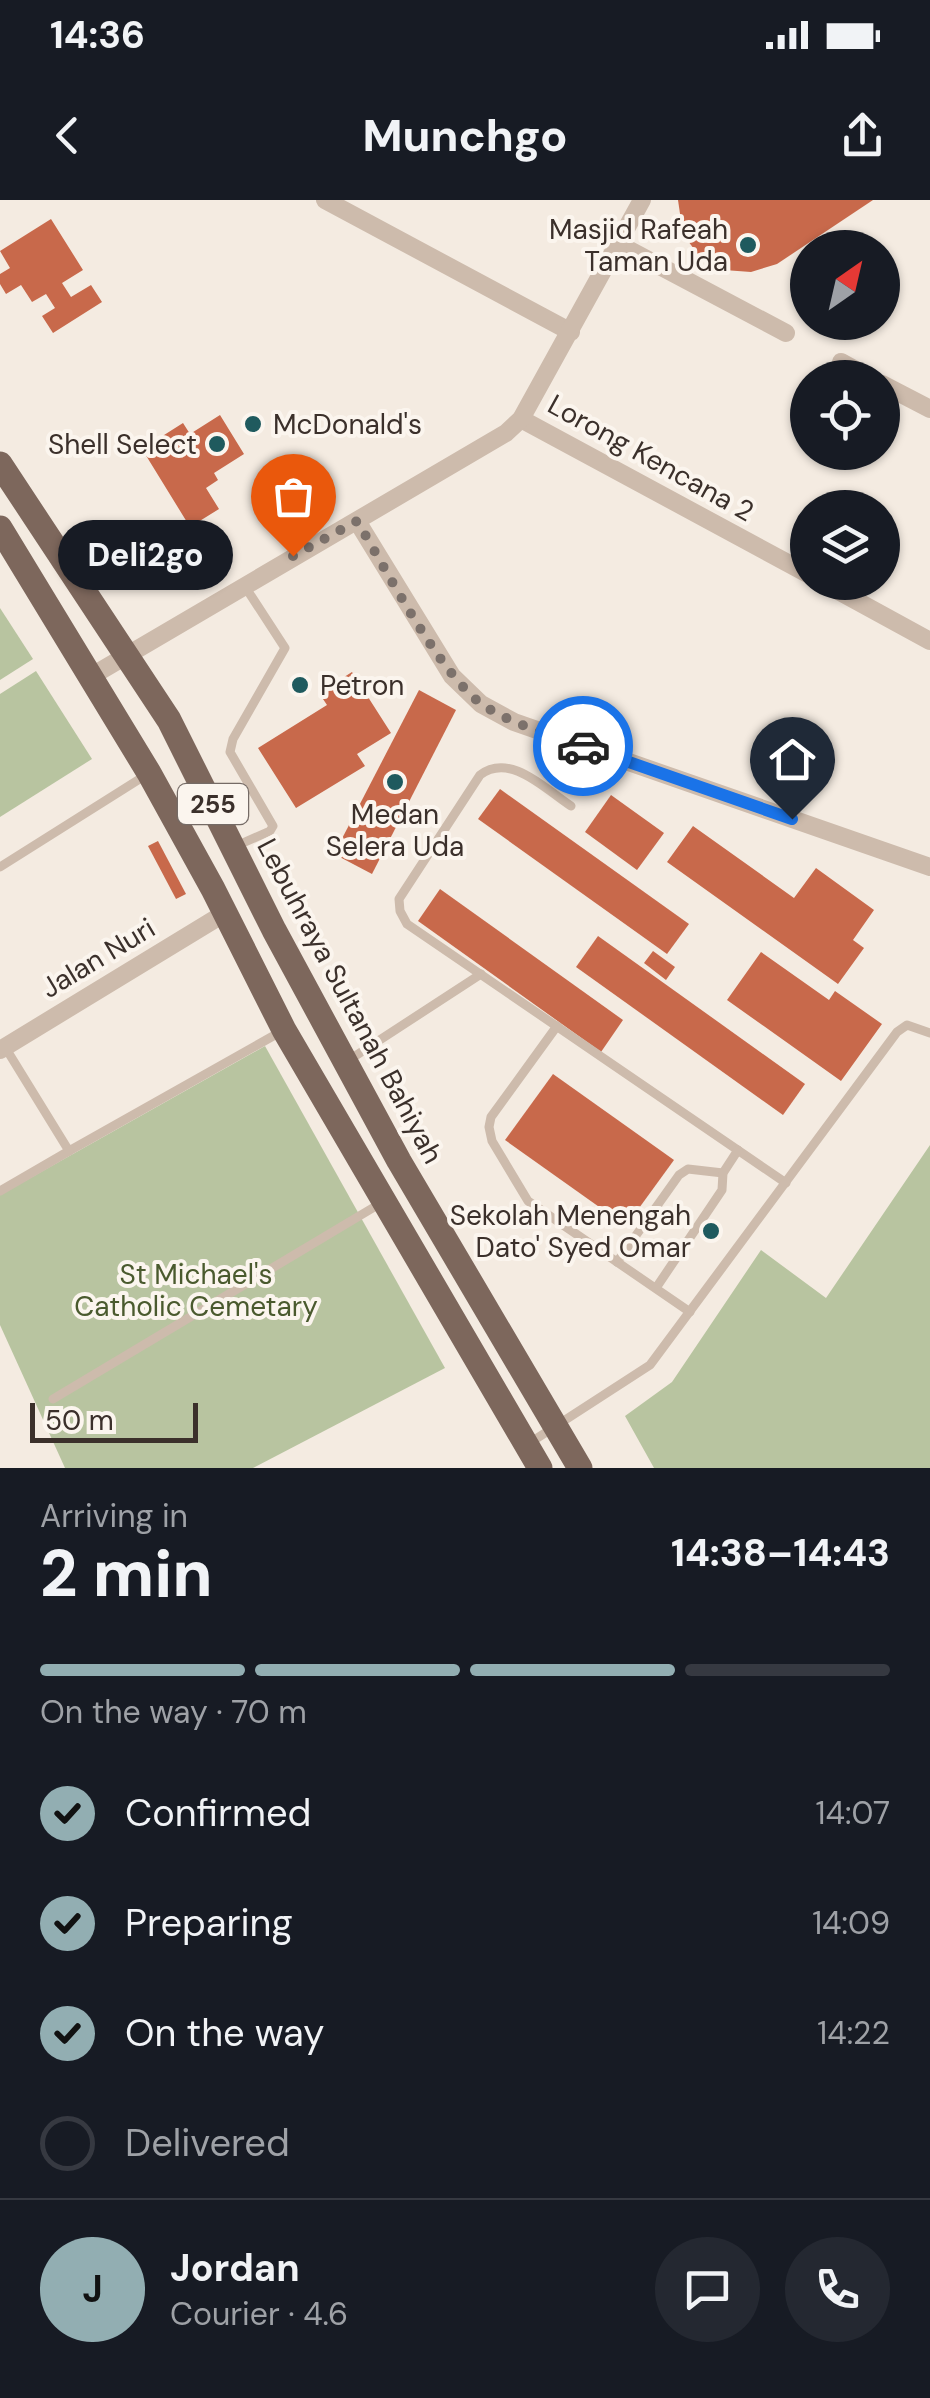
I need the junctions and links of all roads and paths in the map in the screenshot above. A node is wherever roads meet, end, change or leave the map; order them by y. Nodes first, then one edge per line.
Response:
1 (325, 200) edge
2 (642, 200) edge
3 (620, 244) junction
4 (570, 332) junction
5 (786, 333) dead end
6 (900, 393) edge
7 (930, 409) edge
8 (521, 418) junction
9 (0, 464) edge
10 (357, 521) junction
11 (0, 528) edge
12 (790, 564) edge
13 (244, 585) junction
14 (855, 600) edge
15 (930, 641) edge
16 (128, 656) junction
17 (90, 677) junction
18 (149, 773) junction
19 (571, 806) dead end
20 (234, 847) junction
21 (0, 866) edge
22 (930, 867) edge
23 (225, 914) junction
24 (481, 974) junction
25 (556, 1026) junction
26 (284, 1030) junction
27 (930, 1034) edge
28 (2, 1048) edge
29 (345, 1062) junction
30 (738, 1150) junction
31 (69, 1151) junction
32 (722, 1173) junction
33 (786, 1183) junction
34 (0, 1191) edge
35 (382, 1202) junction
36 (617, 1262) junction
37 (656, 1288) junction
38 (690, 1312) junction
39 (53, 1399) dead end
40 (556, 1428) junction
41 (526, 1445) junction
42 (540, 1468) edge
43 (580, 1468) edge

1 - 4 street
2 - 3 street
3 - 4 street
3 - 5 street
4 - 8 street
6 - 7 street
8 - 10 street
8 - 12 street, Lorong Kencana 2
9 - 16 main road, Lebuhraya Sultanah Bahiyah / 255
10 - 13 street
10 - 22 street
11 - 17 main road, 255
13 - 16 street
13 - 20 lane
14 - 15 street
16 - 17 street
16 - 20 main road, Lebuhraya Sultanah Bahiyah / 255
17 - 18 main road, 255
18 - 21 lane
18 - 23 main road, 255
19 - 24 lane
20 - 29 main road, Lebuhraya Sultanah Bahiyah / 255
23 - 26 main road, 255
23 - 28 street, Jalan Nuri
24 - 25 lane
24 - 29 lane
25 - 30 lane
25 - 36 lane
26 - 31 lane
26 - 35 main road, 255
27 - 33 lane
28 - 31 lane
29 - 40 main road, Lebuhraya Sultanah Bahiyah / 255
30 - 32 lane
30 - 33 lane
31 - 34 lane
32 - 36 lane
32 - 37 lane
33 - 38 lane
35 - 39 lane
35 - 41 main road, 255
36 - 37 lane
37 - 38 lane
38 - 40 lane
40 - 41 lane
40 - 43 main road, Lebuhraya Sultanah Bahiyah / 255
41 - 42 main road, 255

